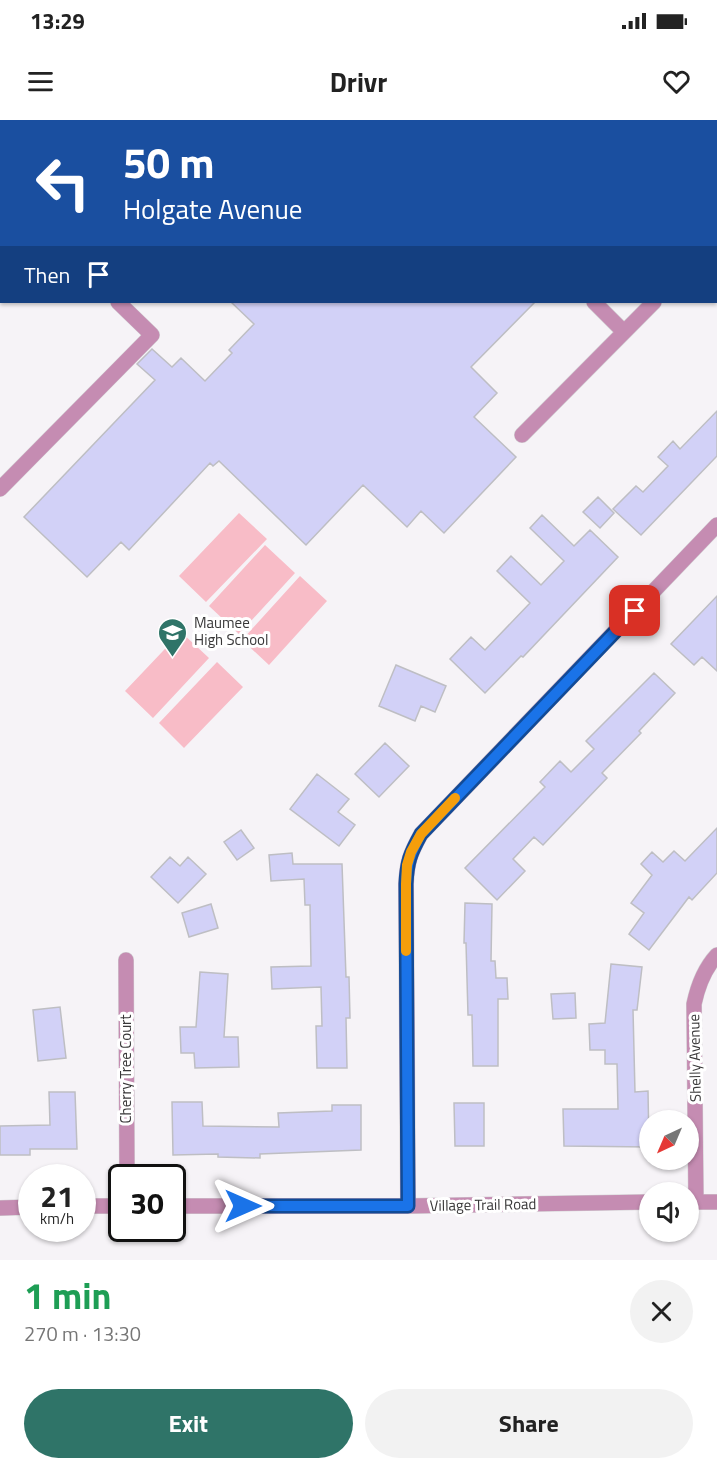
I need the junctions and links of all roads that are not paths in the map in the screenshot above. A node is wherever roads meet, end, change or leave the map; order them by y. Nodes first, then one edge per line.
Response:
1 (119, 303) edge
2 (595, 303) edge
3 (653, 303) edge
4 (624, 332) junction
5 (522, 435) dead end
6 (0, 489) edge
7 (717, 525) edge
8 (717, 955) edge
9 (126, 960) dead end
10 (127, 1164) edge
11 (692, 1182) edge
12 (639, 1202) edge
13 (699, 1202) edge
14 (717, 1202) edge
15 (186, 1206) edge
16 (408, 1206) junction
17 (18, 1207) edge
18 (0, 1208) edge

1 - 6 street
2 - 4 street
3 - 4 street
4 - 5 street
7 - 16 street
8 - 11 street, Shelly Avenue
9 - 10 street, Cherry Tree Court
12 - 16 street, Village Trail Road
13 - 14 street
15 - 16 street, Village Trail Road
17 - 18 street

